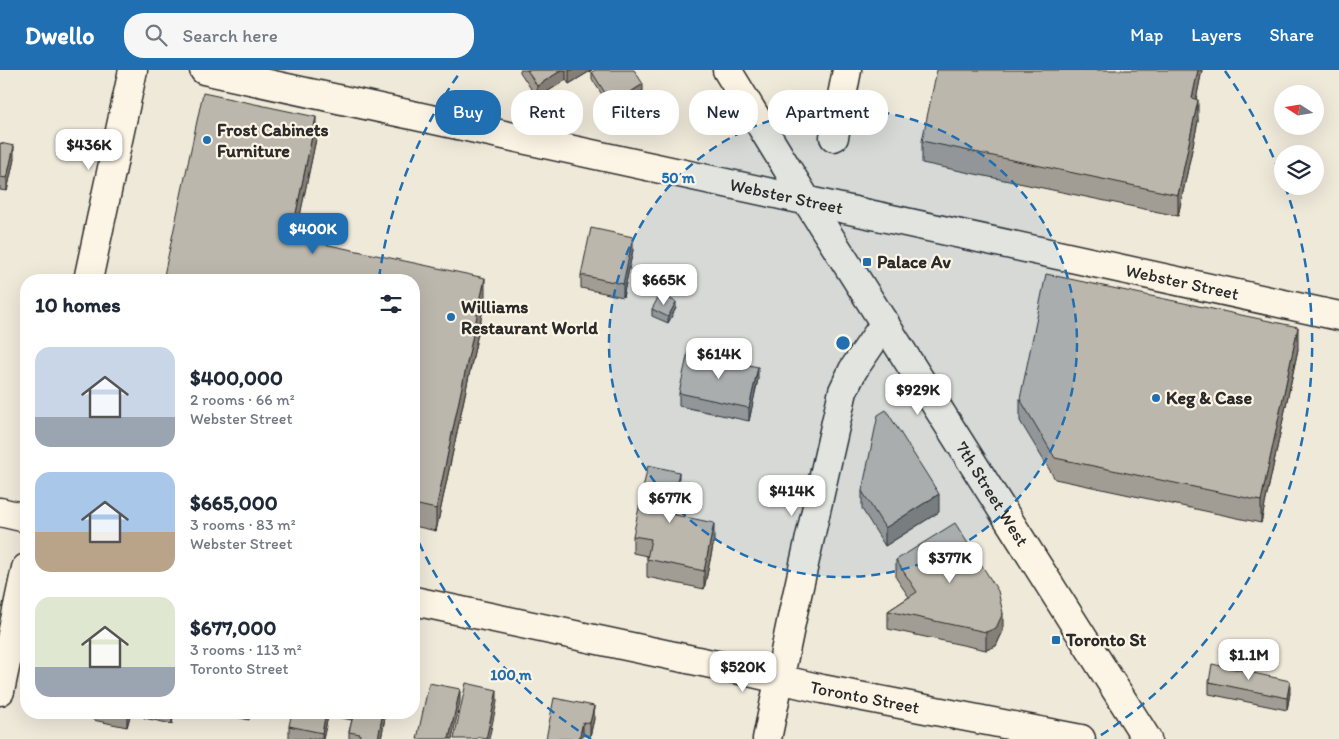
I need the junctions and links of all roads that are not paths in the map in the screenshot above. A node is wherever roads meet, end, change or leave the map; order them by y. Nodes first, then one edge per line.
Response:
1 (133, 70) edge
2 (204, 70) edge
3 (726, 70) edge
4 (847, 70) edge
5 (834, 137) dead end
6 (807, 201) junction
7 (89, 274) edge
8 (1339, 316) edge
9 (885, 323) junction
10 (0, 512) edge
11 (20, 517) edge
12 (20, 596) edge
13 (420, 602) edge
14 (779, 679) junction
15 (0, 691) edge
16 (767, 739) edge
17 (1082, 739) edge
18 (1147, 739) edge

1 - 7 street
2 - 6 street, Webster Street
3 - 6 street, 7th Street West
4 - 5 street
6 - 8 street, Webster Street
6 - 9 street, 7th Street West
9 - 14 street
9 - 18 street, 7th Street West
10 - 11 street
12 - 15 street
13 - 14 street, Toronto Street
14 - 16 street
14 - 17 street, Toronto Street

